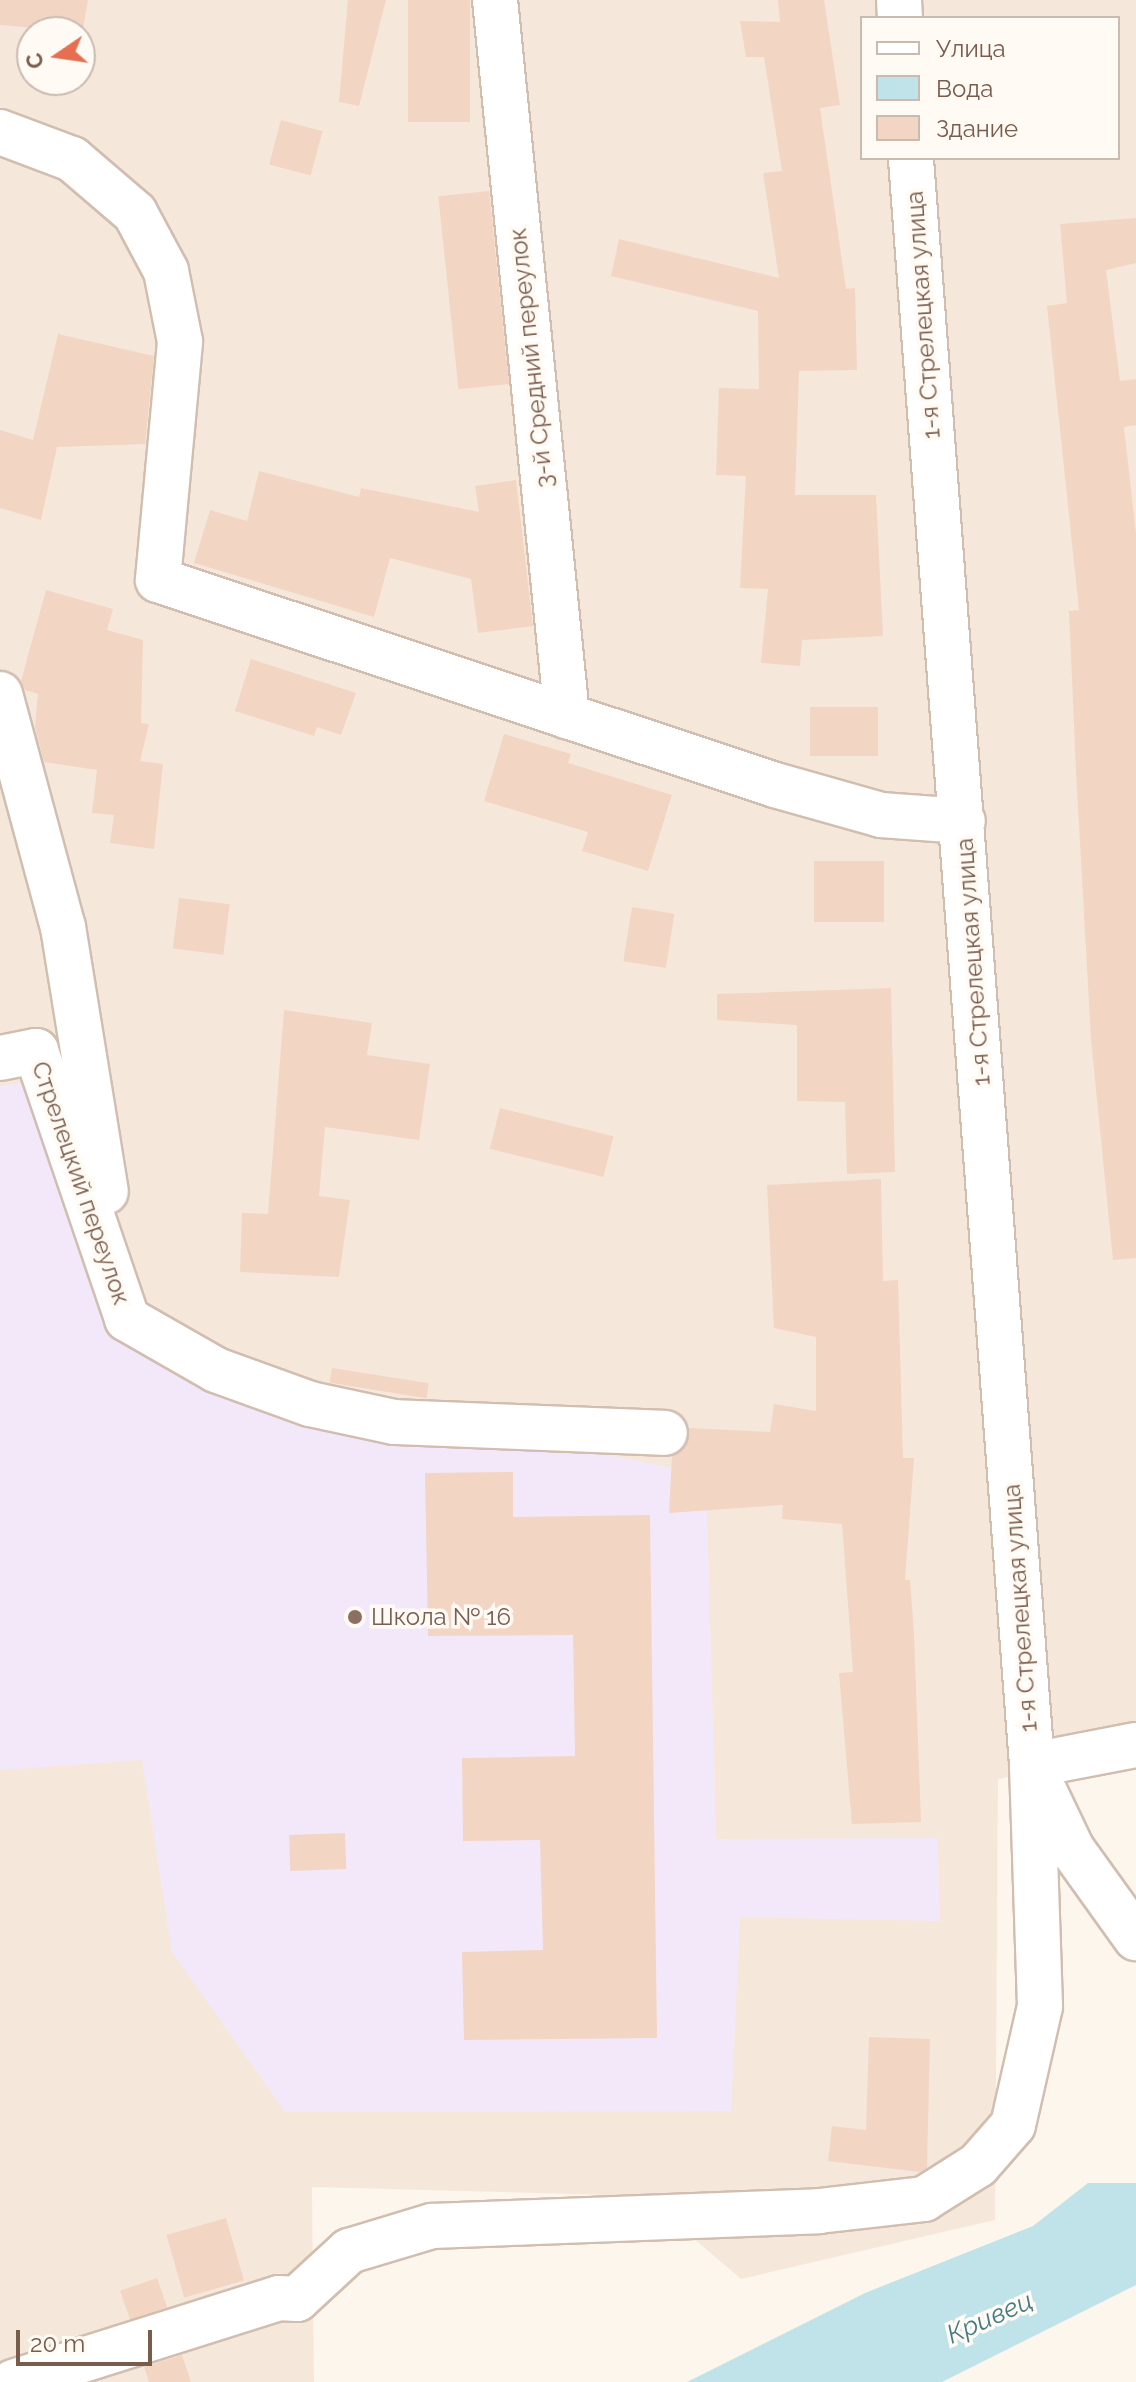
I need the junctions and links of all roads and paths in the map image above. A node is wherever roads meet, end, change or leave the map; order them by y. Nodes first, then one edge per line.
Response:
1 (495, 0) edge
2 (0, 132) edge
3 (911, 160) edge
4 (0, 694) edge
5 (567, 716) junction
6 (963, 821) junction
7 (0, 1058) edge
8 (127, 1319) junction
9 (665, 1433) dead end
10 (1136, 1745) edge
11 (1032, 1765) junction
12 (1136, 1938) edge
13 (13, 2382) edge

1 - 5 street, 3-й Средний переулок
2 - 5 street
3 - 6 street, 1-я Стрелецкая улица
4 - 8 street
5 - 6 street
6 - 11 street, 1-я Стрелецкая улица
7 - 8 street, Стрелецкий переулок
8 - 9 street, Стрелецкий переулок
10 - 11 street
11 - 12 street
11 - 13 street, 1-я Стрелецкая улица

